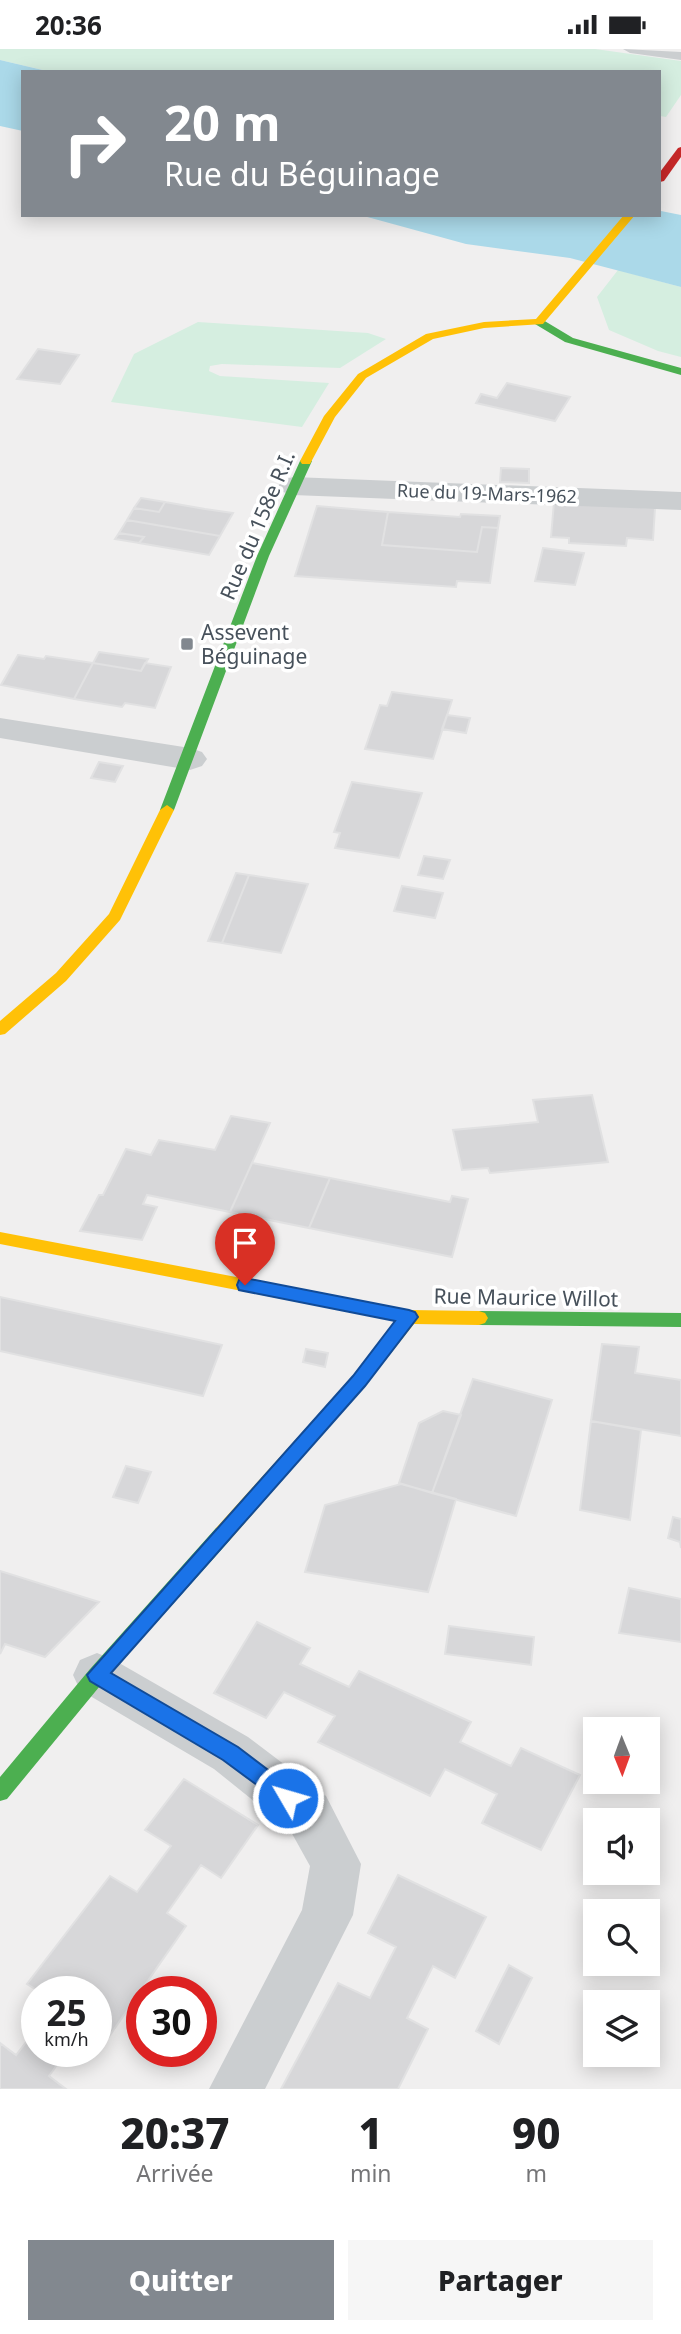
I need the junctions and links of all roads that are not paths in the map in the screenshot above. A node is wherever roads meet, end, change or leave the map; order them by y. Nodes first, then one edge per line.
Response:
1 (630, 49) edge
2 (681, 56) edge
3 (681, 150) edge
4 (661, 178) edge
5 (628, 217) edge
6 (539, 322) junction
7 (681, 372) edge
8 (292, 486) junction
9 (681, 501) edge
10 (0, 728) edge
11 (190, 759) junction
12 (0, 1030) edge
13 (0, 1238) edge
14 (409, 1317) junction
15 (681, 1320) edge
16 (97, 1675) junction
17 (0, 1792) edge
18 (236, 2089) edge

1 - 2 lane
3 - 4 street
5 - 6 street
6 - 7 street
6 - 8 street, Rue du 158e R.I.
8 - 9 street, Rue du 19-Mars-1962
8 - 11 street, Rue du 158e R.I.
10 - 11 street
11 - 12 street, Rue du 158e R.I.
13 - 14 street, Rue Maurice Willot
14 - 15 street, Rue Maurice Willot
14 - 16 street
16 - 17 street
16 - 18 street

